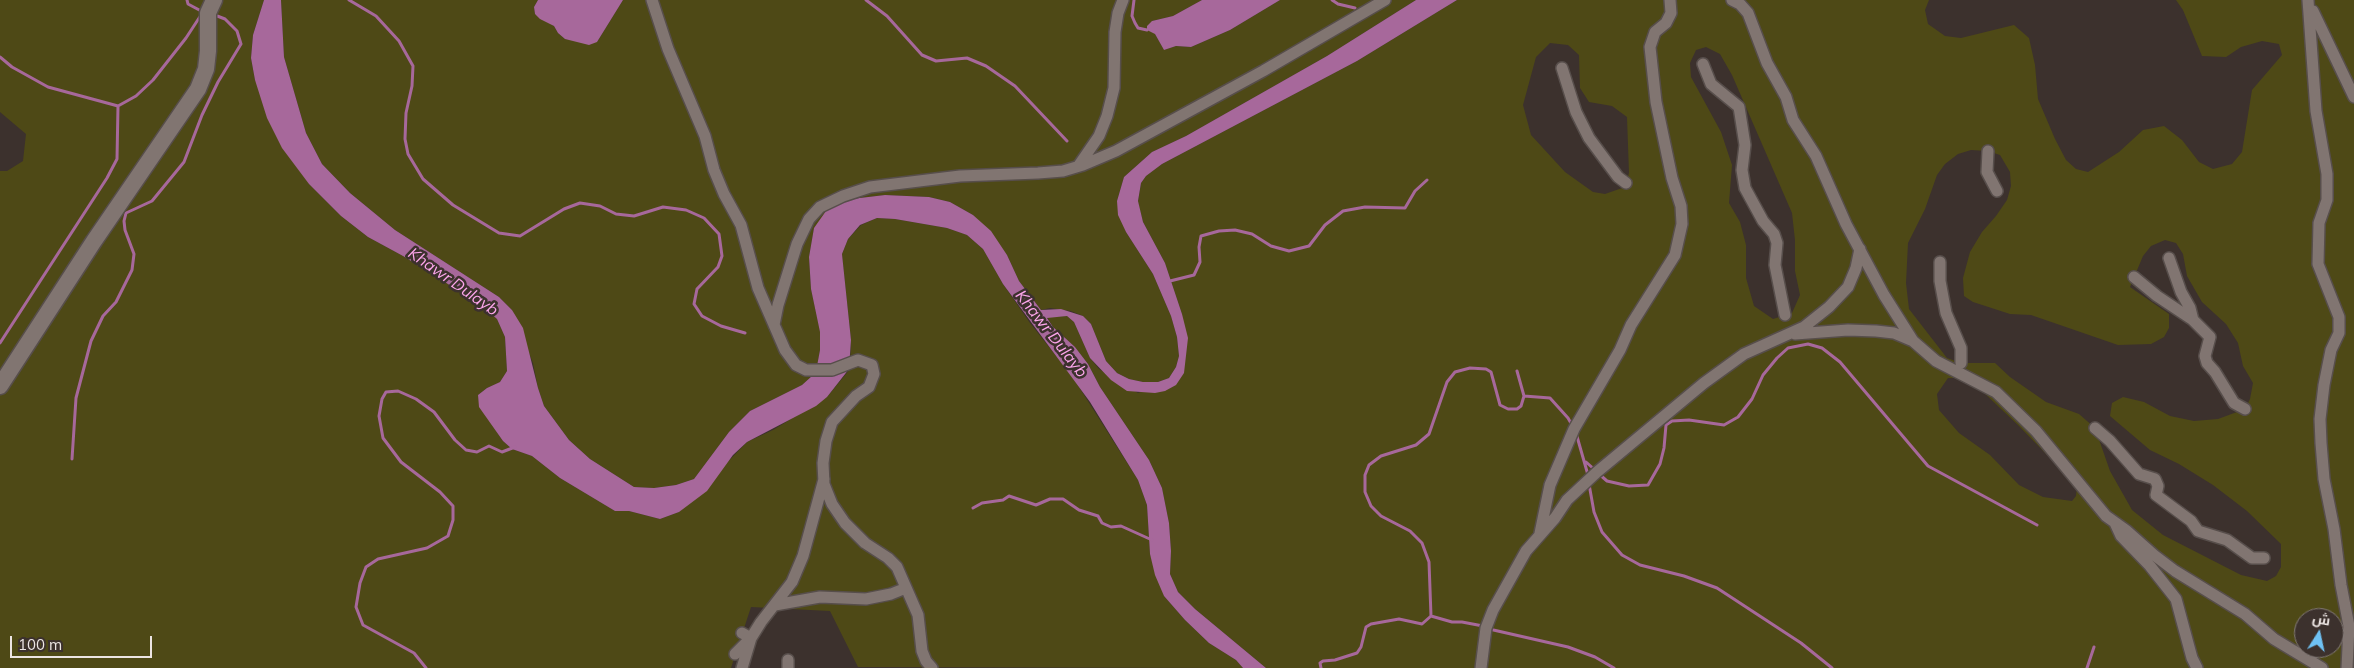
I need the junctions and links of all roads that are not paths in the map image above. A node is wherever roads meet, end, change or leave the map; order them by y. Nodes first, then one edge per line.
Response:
1 (214, 0) edge
2 (652, 0) edge
3 (1123, 0) edge
4 (1385, 0) edge
5 (1670, 0) edge
6 (1732, 0) edge
7 (2308, 0) edge
8 (1703, 64) dead end
9 (1562, 68) dead end
10 (2354, 97) edge
11 (1988, 151) dead end
12 (1078, 167) junction
13 (1626, 183) dead end
14 (1997, 191) dead end
15 (1860, 249) junction
16 (2169, 258) dead end
17 (1940, 262) dead end
18 (2134, 277) dead end
19 (1785, 315) dead end
20 (2193, 320) junction
21 (774, 325) junction
22 (1784, 336) junction
23 (1913, 341) junction
24 (1961, 363) dead end
25 (0, 386) edge
26 (2245, 409) dead end
27 (2095, 428) dead end
28 (824, 478) junction
29 (2115, 522) junction
30 (1540, 535) junction
31 (2264, 558) dead end
32 (906, 588) junction
33 (774, 604) junction
34 (747, 636) junction
35 (735, 654) dead end
36 (742, 668) edge
37 (932, 668) edge
38 (1481, 668) edge
39 (2197, 668) edge
40 (2322, 668) edge
41 (2347, 668) edge

1 - 25 main road
2 - 21 street
3 - 12 street
4 - 12 street
5 - 30 street
6 - 15 street
7 - 10 street
7 - 41 street
8 - 19 street
9 - 13 street
11 - 14 street
12 - 21 street
15 - 22 street
15 - 23 street
16 - 20 street
17 - 24 street
18 - 20 street
20 - 26 street
21 - 28 street
22 - 23 street
22 - 30 street
23 - 29 street
27 - 31 street
28 - 32 street
28 - 33 street
29 - 39 street
29 - 40 street
30 - 38 street
32 - 33 street
32 - 37 street
33 - 34 street
34 - 35 street
34 - 36 street

